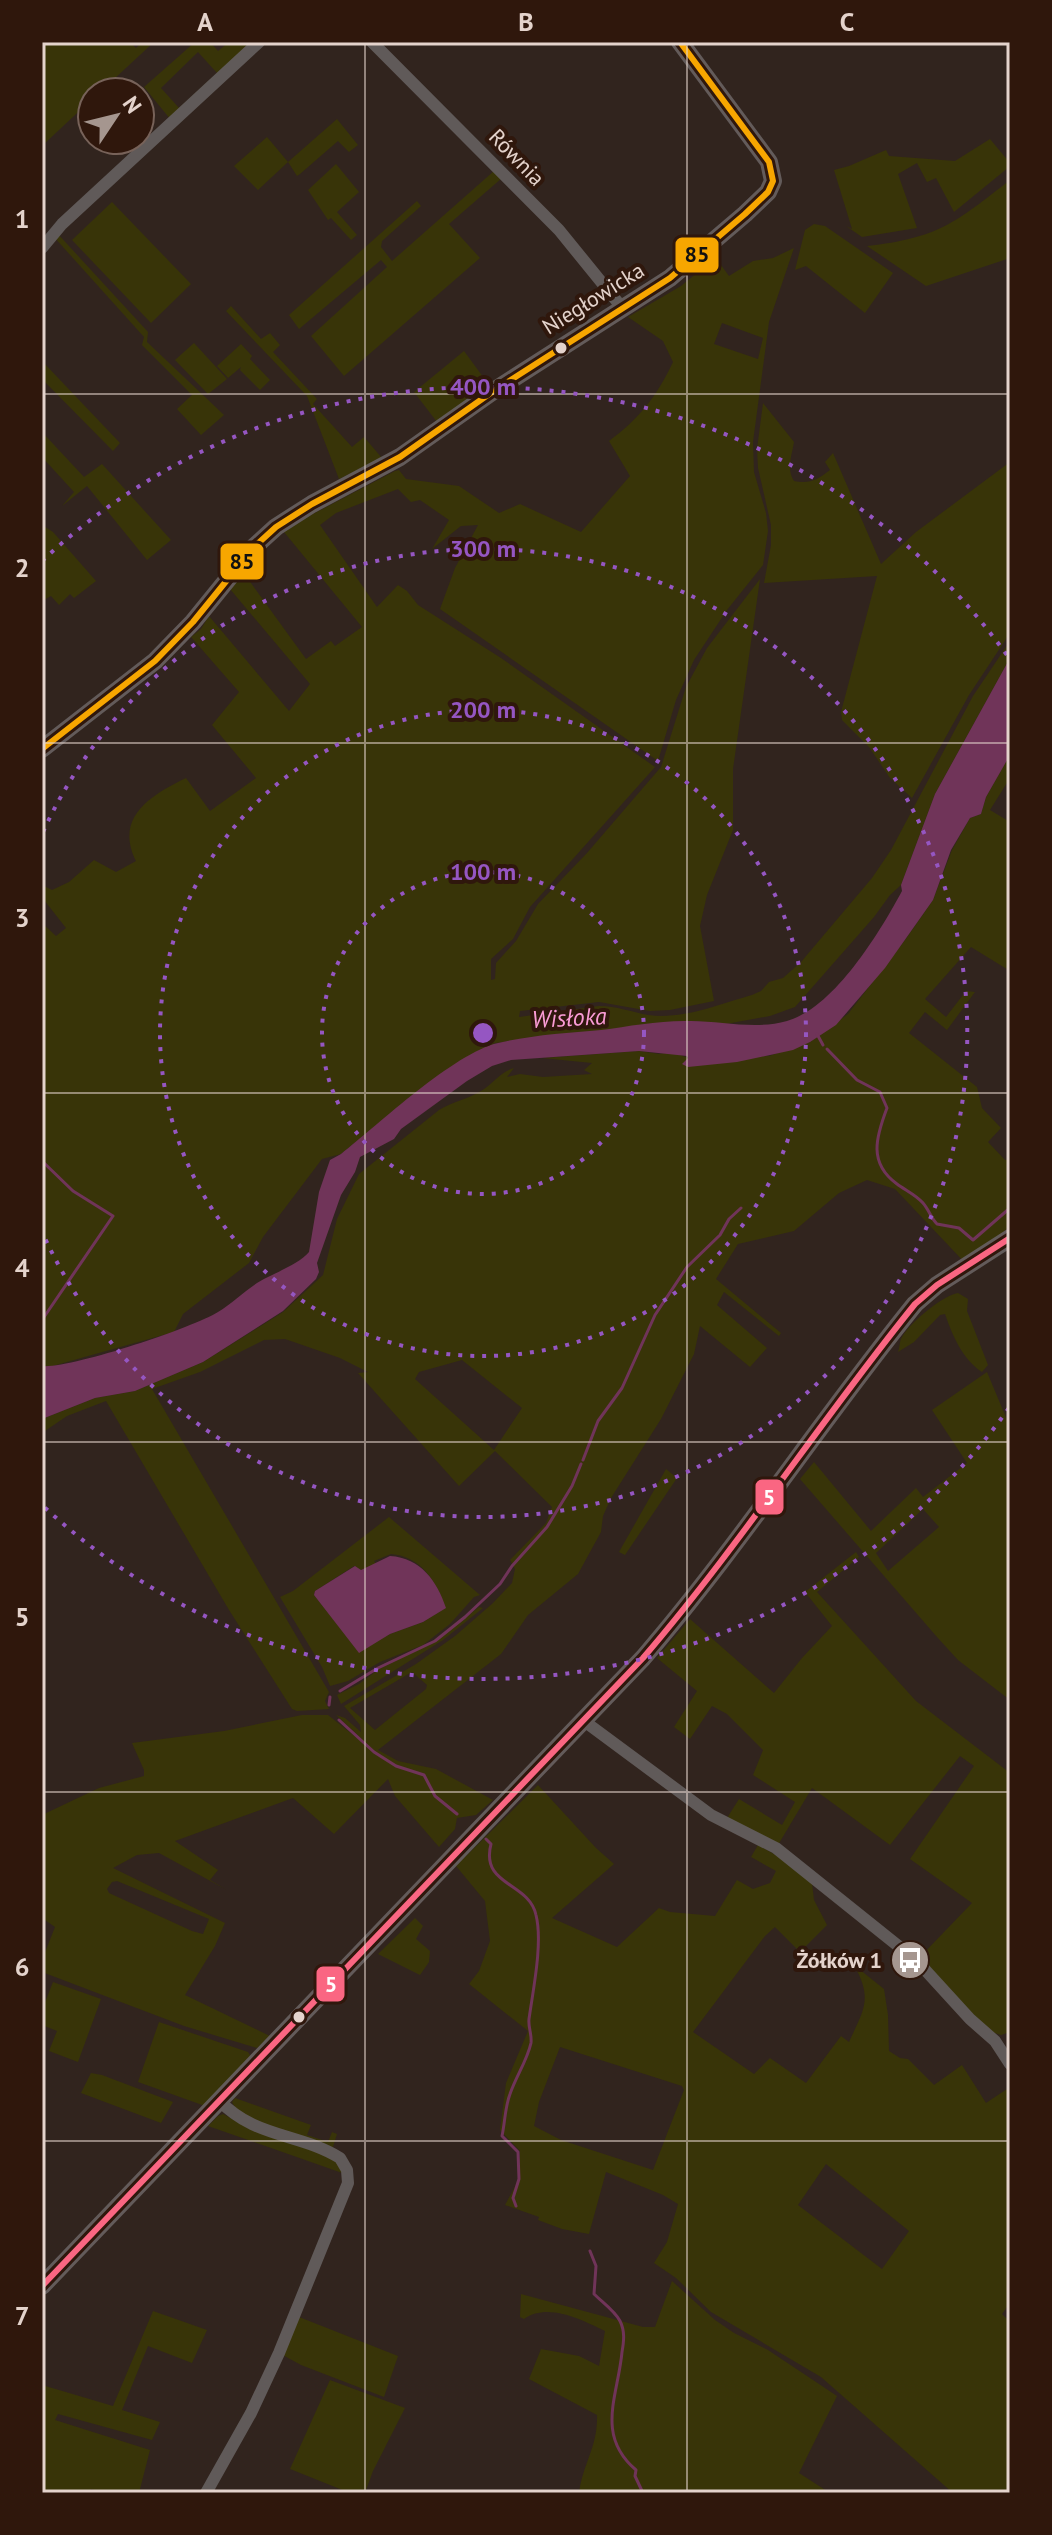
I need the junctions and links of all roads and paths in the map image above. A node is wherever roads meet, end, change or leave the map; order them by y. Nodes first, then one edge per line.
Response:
1 (259, 42) edge
2 (372, 42) edge
3 (680, 42) edge
4 (42, 248) edge
5 (624, 310) junction
6 (42, 749) edge
7 (1010, 1238) edge
8 (584, 1721) junction
9 (1010, 2064) edge
10 (219, 2100) junction
11 (42, 2286) edge
12 (206, 2493) edge

1 - 4 street
2 - 5 street, Równia
3 - 5 main road, Niegłowicka
5 - 6 main road, Niegłowicka
7 - 8 main road
8 - 9 street
8 - 10 main road
10 - 11 main road
10 - 12 street

